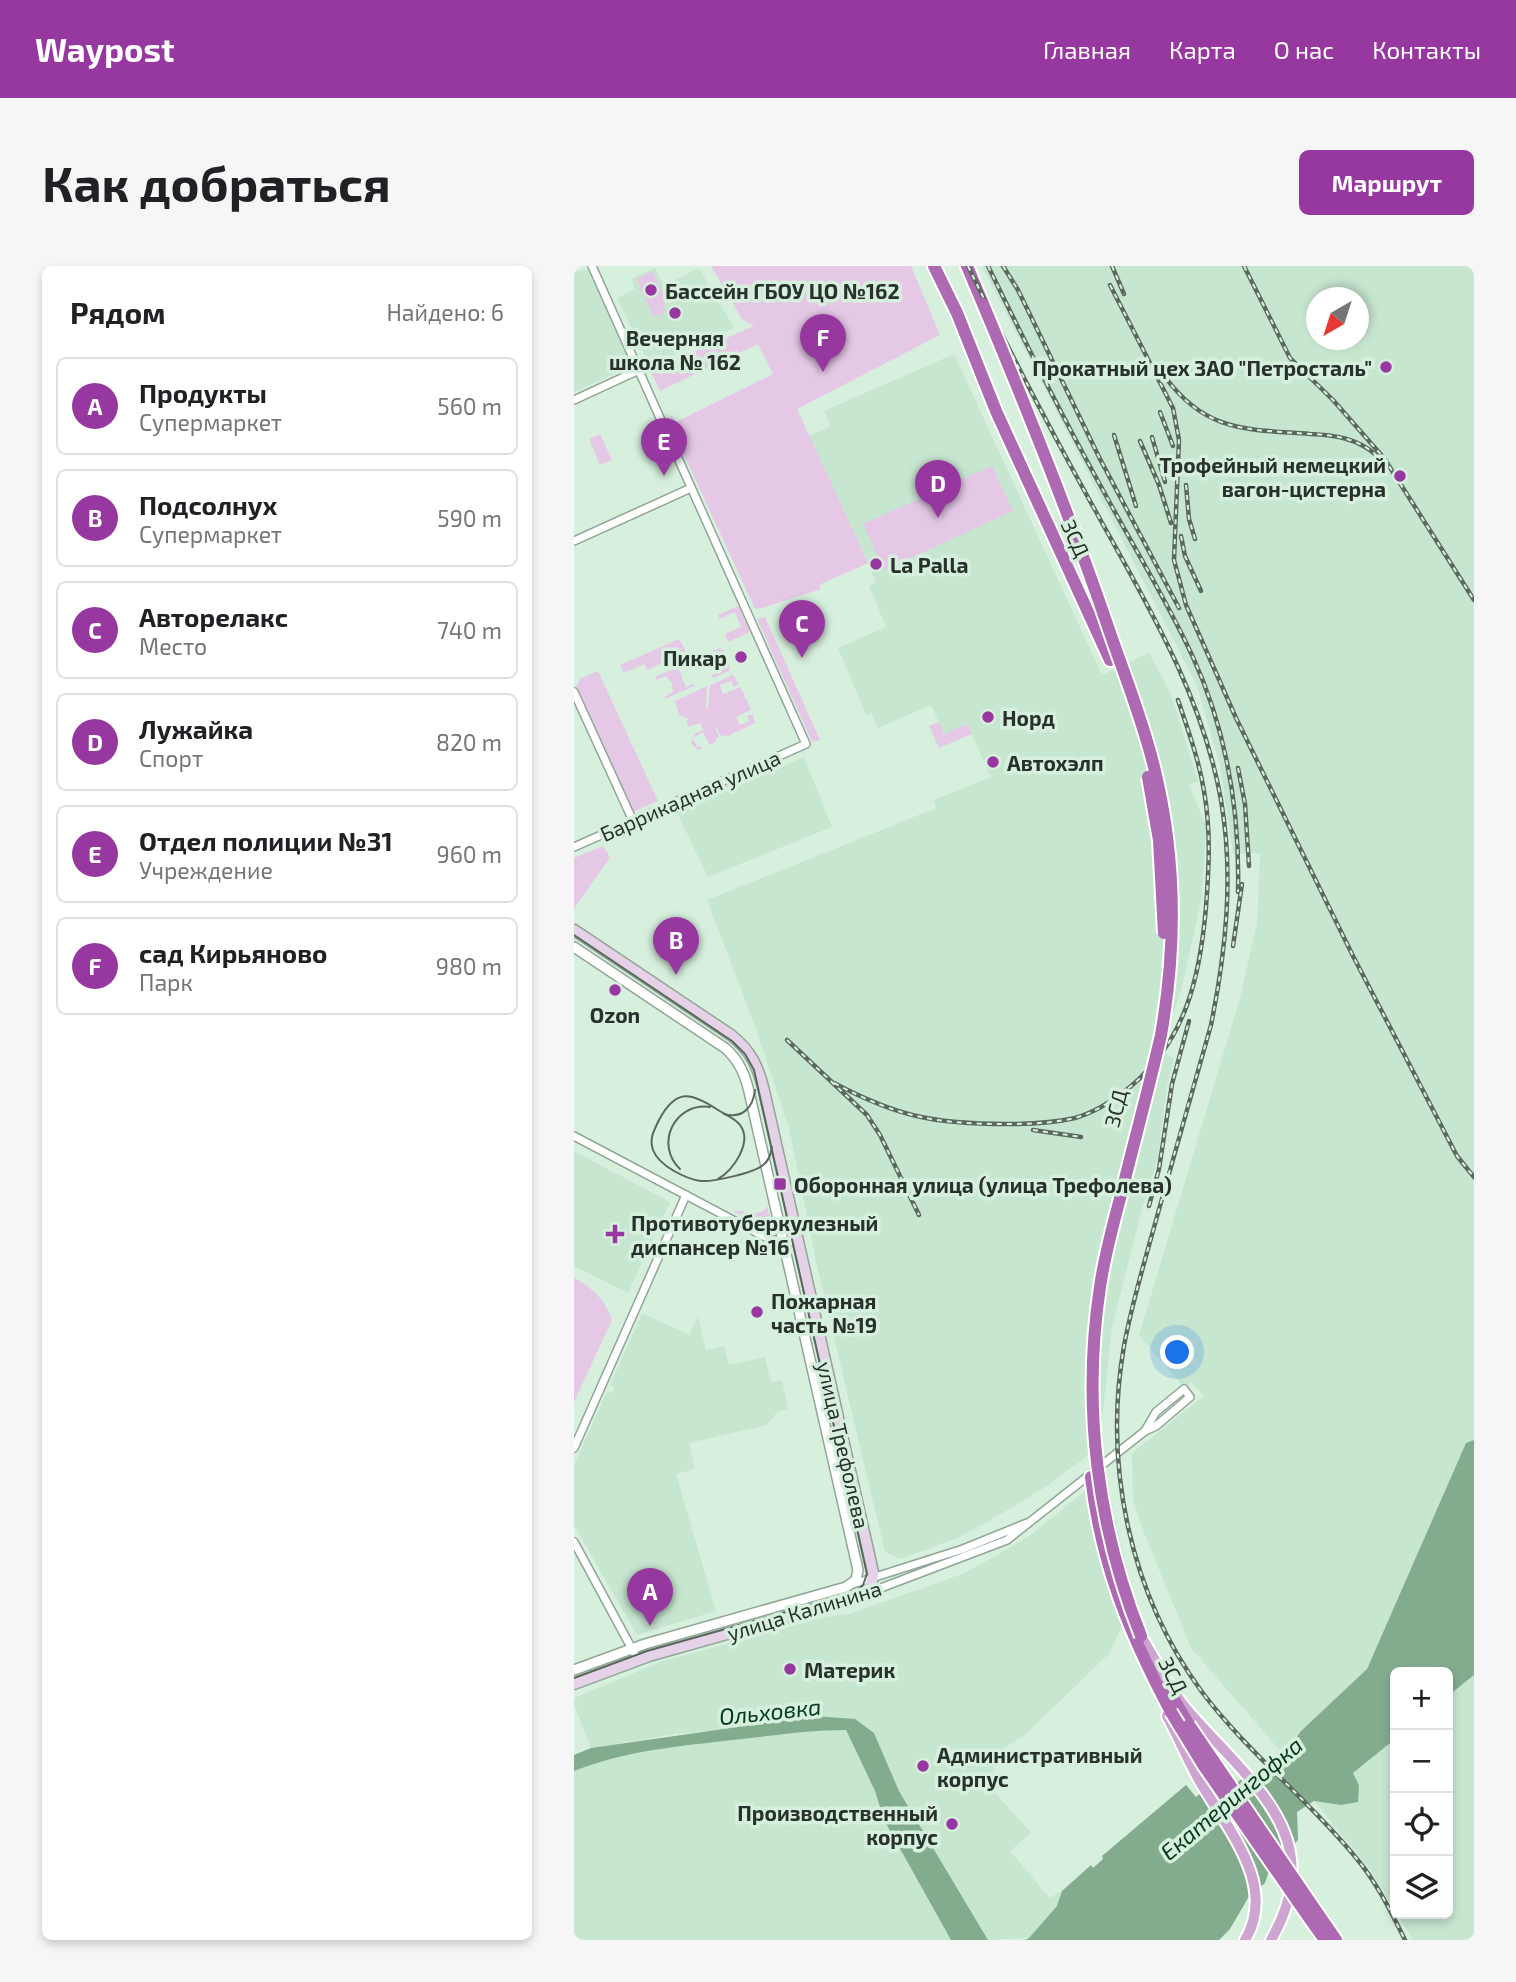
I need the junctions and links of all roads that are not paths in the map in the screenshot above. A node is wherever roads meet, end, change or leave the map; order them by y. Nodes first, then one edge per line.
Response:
1 (592, 266) edge
2 (934, 266) edge
3 (967, 266) edge
4 (639, 370) junction
5 (574, 400) edge
6 (691, 488) junction
7 (574, 541) edge
8 (574, 691) edge
9 (632, 821) junction
10 (574, 847) edge
11 (574, 930) edge
12 (574, 947) edge
13 (574, 1136) edge
14 (686, 1195) junction
15 (798, 1240) junction
16 (784, 1243) junction
17 (1145, 1431) junction
18 (574, 1448) edge
19 (1027, 1523) junction
20 (574, 1542) edge
21 (861, 1580) junction
22 (883, 1587) junction
23 (861, 1595) junction
24 (1141, 1636) junction
25 (633, 1648) junction
26 (638, 1660) junction
27 (1147, 1668) junction
28 (574, 1670) edge
29 (574, 1684) edge
30 (1245, 1940) edge
31 (1271, 1940) edge
32 (1325, 1940) edge
33 (1336, 1940) edge

1 - 4 street
2 - 27 highway, ЗСД, bridge
3 - 24 highway, ЗСД, bridge
4 - 5 street
4 - 6 street
6 - 7 street
6 - 9 street, Баррикадная улица
8 - 9 street
9 - 10 street, Баррикадная улица
11 - 15 main road, улица Трефолева
12 - 16 street, улица Трефолева
13 - 14 street
14 - 16 street
14 - 18 street
15 - 16 street
15 - 21 main road, улица Трефолева
16 - 21 street, улица Трефолева
17 - 17 street, улица Калинина
17 - 19 street, улица Калинина
19 - 21 street, улица Калинина
19 - 22 street, улица Калинина
20 - 25 street
21 - 22 street
21 - 23 main road
21 - 25 street, улица Калинина
22 - 23 street, улица Калинина
23 - 26 main road, улица Калинина
24 - 31 main road, bridge
24 - 33 highway, ЗСД, bridge
25 - 26 street
25 - 28 street, улица Калинина
26 - 29 main road, улица Калинина
27 - 30 main road
27 - 32 highway, ЗСД, bridge

